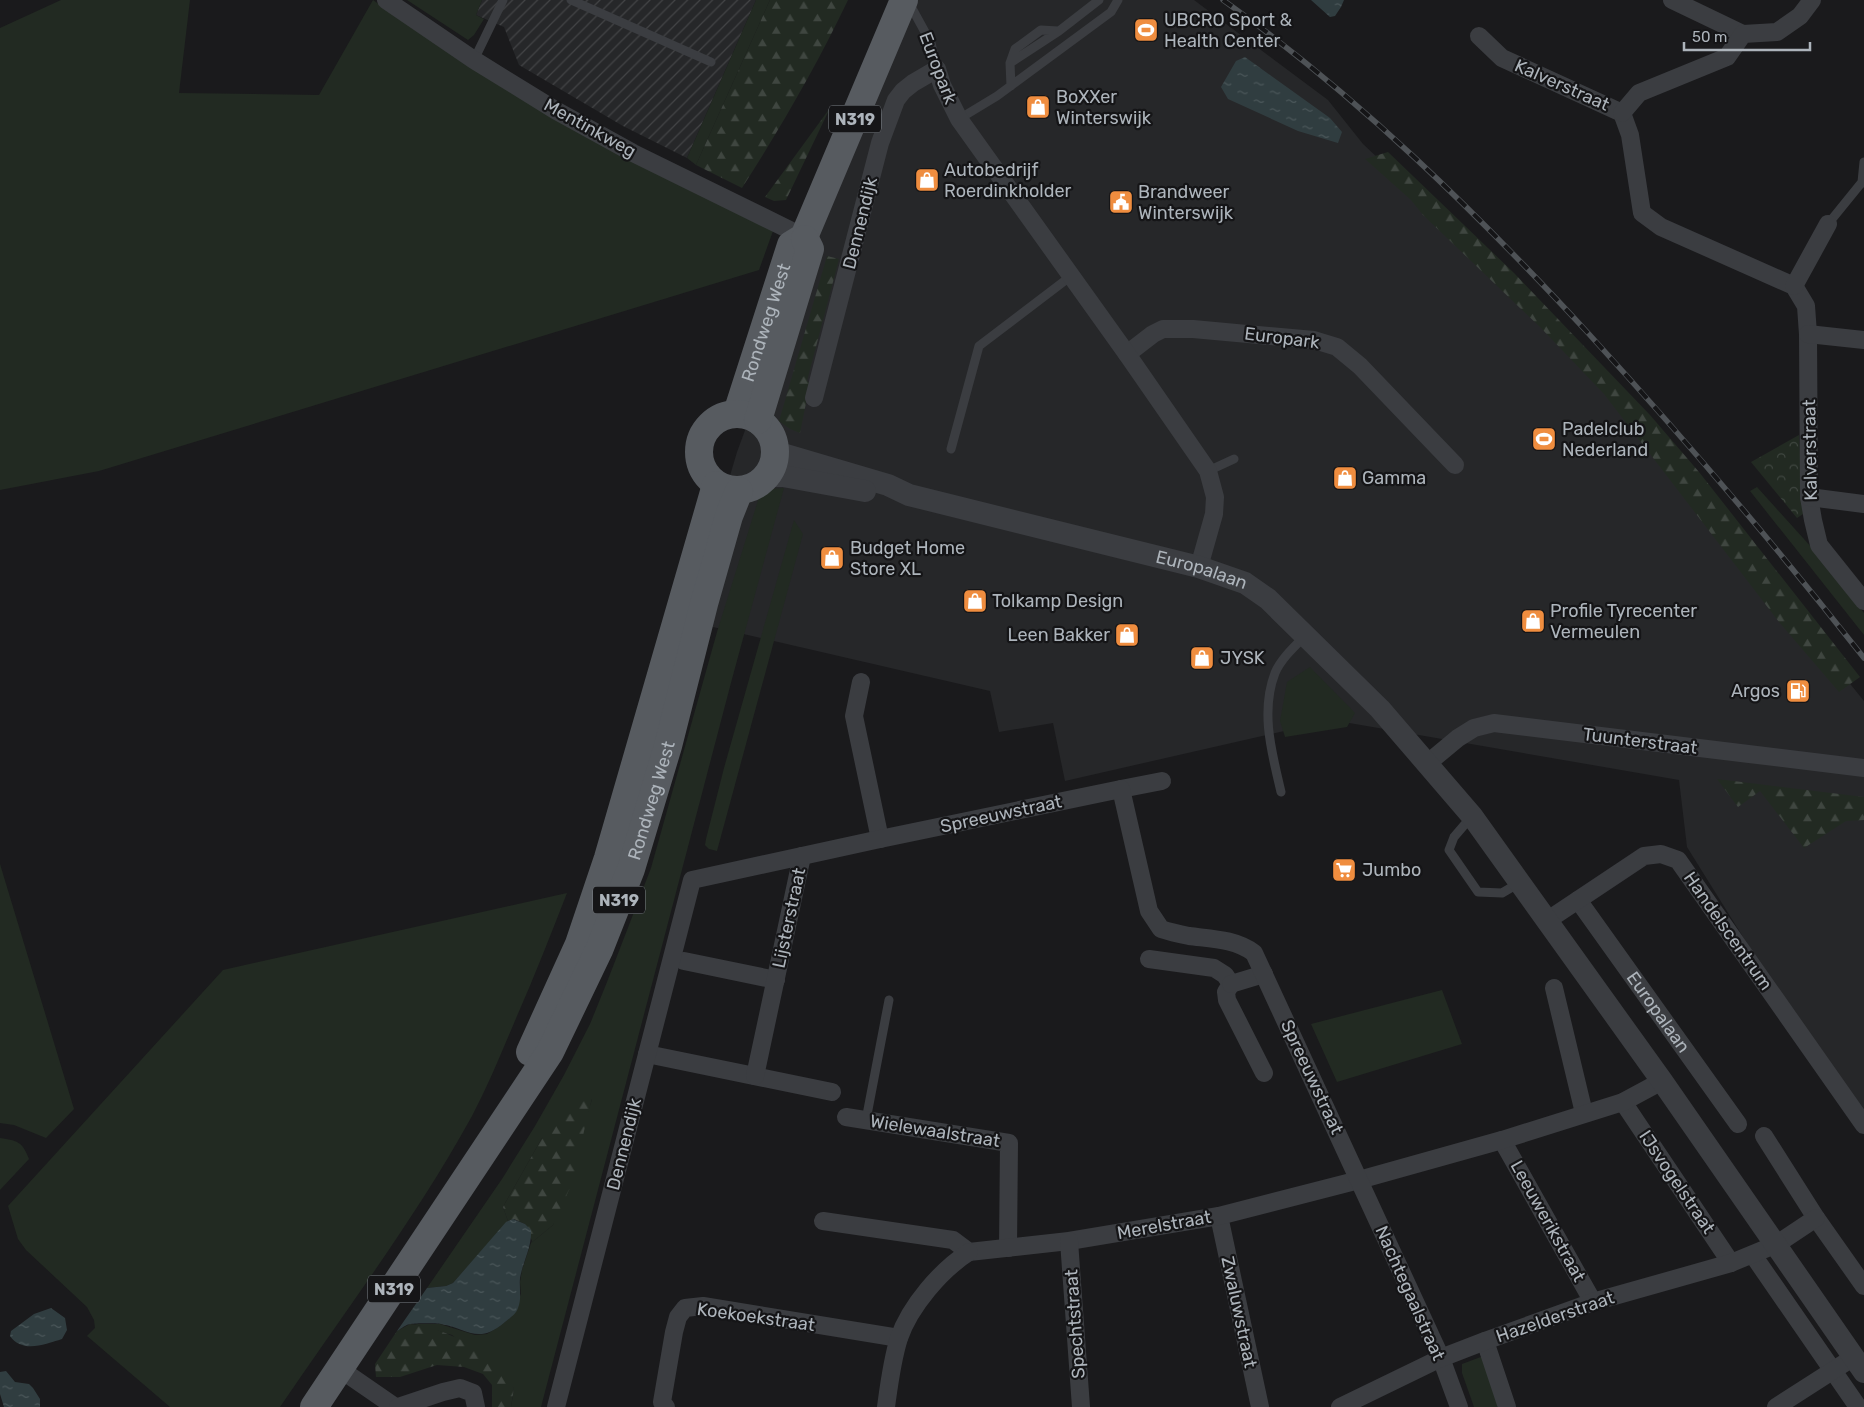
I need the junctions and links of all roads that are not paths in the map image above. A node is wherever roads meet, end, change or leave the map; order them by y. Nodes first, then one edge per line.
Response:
1 (386, 0) edge
2 (503, 0) edge
3 (571, 0) edge
4 (906, 0) edge
5 (1099, 0) edge
6 (1118, 0) edge
7 (1672, 0) edge
8 (1812, 0) edge
9 (1742, 34) junction
10 (1478, 36) dead end
11 (474, 60) junction
12 (711, 62) dead end
13 (937, 69) junction
14 (1011, 86) junction
15 (1622, 112) junction
16 (958, 119) junction
17 (1864, 162) edge
18 (1863, 183) edge
19 (1828, 224) joint
20 (804, 237) junction
21 (1071, 276) junction
22 (1794, 286) junction
23 (1808, 334) junction
24 (1864, 340) edge
25 (1127, 354) junction
26 (814, 398) dead end
27 (748, 417) junction
28 (951, 449) dead end
29 (1234, 458) dead end
30 (771, 464) junction
31 (1455, 465) dead end
32 (1208, 471) junction
33 (727, 488) junction
34 (1809, 497) junction
35 (1864, 504) edge
36 (1198, 566) junction
37 (1864, 601) edge
38 (1305, 636) junction
39 (861, 682) dead end
40 (1428, 763) junction
41 (1864, 768) edge
42 (1162, 780) dead end
43 (1121, 789) junction
44 (1281, 792) dead end
45 (1472, 816) junction
46 (880, 839) junction
47 (802, 856) junction
48 (692, 880) joint
49 (1520, 882) junction
50 (1578, 900) junction
51 (1548, 920) junction
52 (1218, 940) junction
53 (1148, 959) dead end
54 (684, 961) dead end
55 (1214, 968) junction
56 (1264, 974) junction
57 (776, 980) junction
58 (1231, 984) junction
59 (1554, 988) dead end
60 (889, 1000) dead end
61 (647, 1054) junction
62 (1264, 1073) dead end
63 (756, 1076) junction
64 (1662, 1081) junction
65 (832, 1092) dead end
66 (1623, 1102) junction
67 (1584, 1113) junction
68 (846, 1116) dead end
69 (866, 1120) junction
70 (1738, 1124) dead end
71 (1864, 1125) edge
72 (1764, 1136) dead end
73 (1502, 1140) junction
74 (1359, 1180) junction
75 (1219, 1216) junction
76 (1816, 1218) junction
77 (823, 1221) dead end
78 (1069, 1241) junction
79 (1777, 1244) junction
80 (1008, 1248) junction
81 (969, 1252) junction
82 (1753, 1255) junction
83 (1731, 1263) junction
84 (1864, 1286) edge
85 (1594, 1302) junction
86 (899, 1338) junction
87 (1485, 1341) junction
88 (1440, 1358) junction
89 (1859, 1365) edge
90 (340, 1369) junction
91 (1833, 1371) junction
92 (314, 1407) edge
93 (397, 1407) edge
94 (476, 1407) edge
95 (556, 1407) edge
96 (666, 1407) edge
97 (886, 1407) edge
98 (1081, 1407) edge
99 (1260, 1407) edge
100 (1340, 1407) edge
101 (1459, 1407) edge
102 (1507, 1407) edge
103 (1776, 1407) edge
104 (1858, 1407) edge

1 - 11 street, Mentinkweg
2 - 11 lane
3 - 12 lane
4 - 13 lane, Europark
4 - 20 main road, Rondweg West / N319
5 - 14 lane
6 - 14 lane, Europark
7 - 9 street
8 - 9 street
9 - 15 street
10 - 15 street, Kalverstraat
11 - 20 street, Mentinkweg
13 - 16 street, Europark
13 - 26 street, Dennendijk
14 - 16 lane, Europark
15 - 22 street, Kalverstraat
16 - 21 street
17 - 18 lane
18 - 19 lane
19 - 22 street
20 - 27 main road, Rondweg West / N319
21 - 25 street
21 - 28 lane
22 - 23 street, Kalverstraat
23 - 24 street
23 - 34 street, Kalverstraat
25 - 31 street, Europark
25 - 32 street
27 - 30 main road
27 - 33 main road
29 - 32 lane
30 - 33 main road
30 - 36 street, Europalaan
32 - 36 street
33 - 90 main road, Rondweg West / N319
34 - 35 street
34 - 37 street, Kalverstraat
36 - 38 street, Europalaan
38 - 40 street, Europalaan
38 - 44 lane
39 - 46 street
40 - 41 street, Tuunterstraat
40 - 45 street, Europalaan
42 - 43 street, Spreeuwstraat
43 - 46 street, Spreeuwstraat
43 - 52 street, Spreeuwstraat
45 - 49 street, Europalaan
45 - 49 lane
46 - 47 street, Spreeuwstraat
47 - 48 street, Spreeuwstraat
47 - 57 street, Lijsterstraat
48 - 61 street, Dennendijk
49 - 51 street, Europalaan
50 - 51 street, Handelscentrum
50 - 70 street, Europalaan
50 - 71 street, Handelscentrum
51 - 64 street, Europalaan
52 - 55 street
52 - 56 street, Spreeuwstraat
53 - 55 street
54 - 57 street, Lijsterstraat
55 - 58 street
56 - 58 street
56 - 74 street, Spreeuwstraat
57 - 63 street, Lijsterstraat
58 - 62 street
59 - 67 street
60 - 69 lane
61 - 63 street
61 - 95 street, Dennendijk
63 - 65 street
64 - 66 street
64 - 79 street, Europalaan
66 - 67 street
66 - 83 street, IJsvogelstraat
67 - 73 street
68 - 69 street, Wielewaalstraat
69 - 80 street, Wielewaalstraat
72 - 76 street
73 - 74 street, Merelstraat
73 - 85 street, Leeuwerikstraat
74 - 75 street, Merelstraat
74 - 88 street, Nachtegaalstraat
75 - 78 street, Merelstraat
75 - 99 street, Zwaluwstraat
76 - 79 street
76 - 84 street
77 - 81 street
78 - 80 street, Merelstraat
78 - 98 street, Spechtstraat
79 - 82 street, Hazelderstraat
79 - 89 street, Europalaan
80 - 81 street, Merelstraat
81 - 86 street
82 - 83 street, Hazelderstraat
82 - 91 street
83 - 85 street, Hazelderstraat
85 - 87 street, Hazelderstraat
86 - 96 street, Koekoekstraat
86 - 97 street
87 - 88 street, Hazelderstraat
87 - 102 street
88 - 100 street, Hazelderstraat
88 - 101 street, Nachtegaalstraat
89 - 91 street
90 - 92 main road, Rondweg West / N319
90 - 93 street
91 - 103 street
91 - 104 street
93 - 94 street

